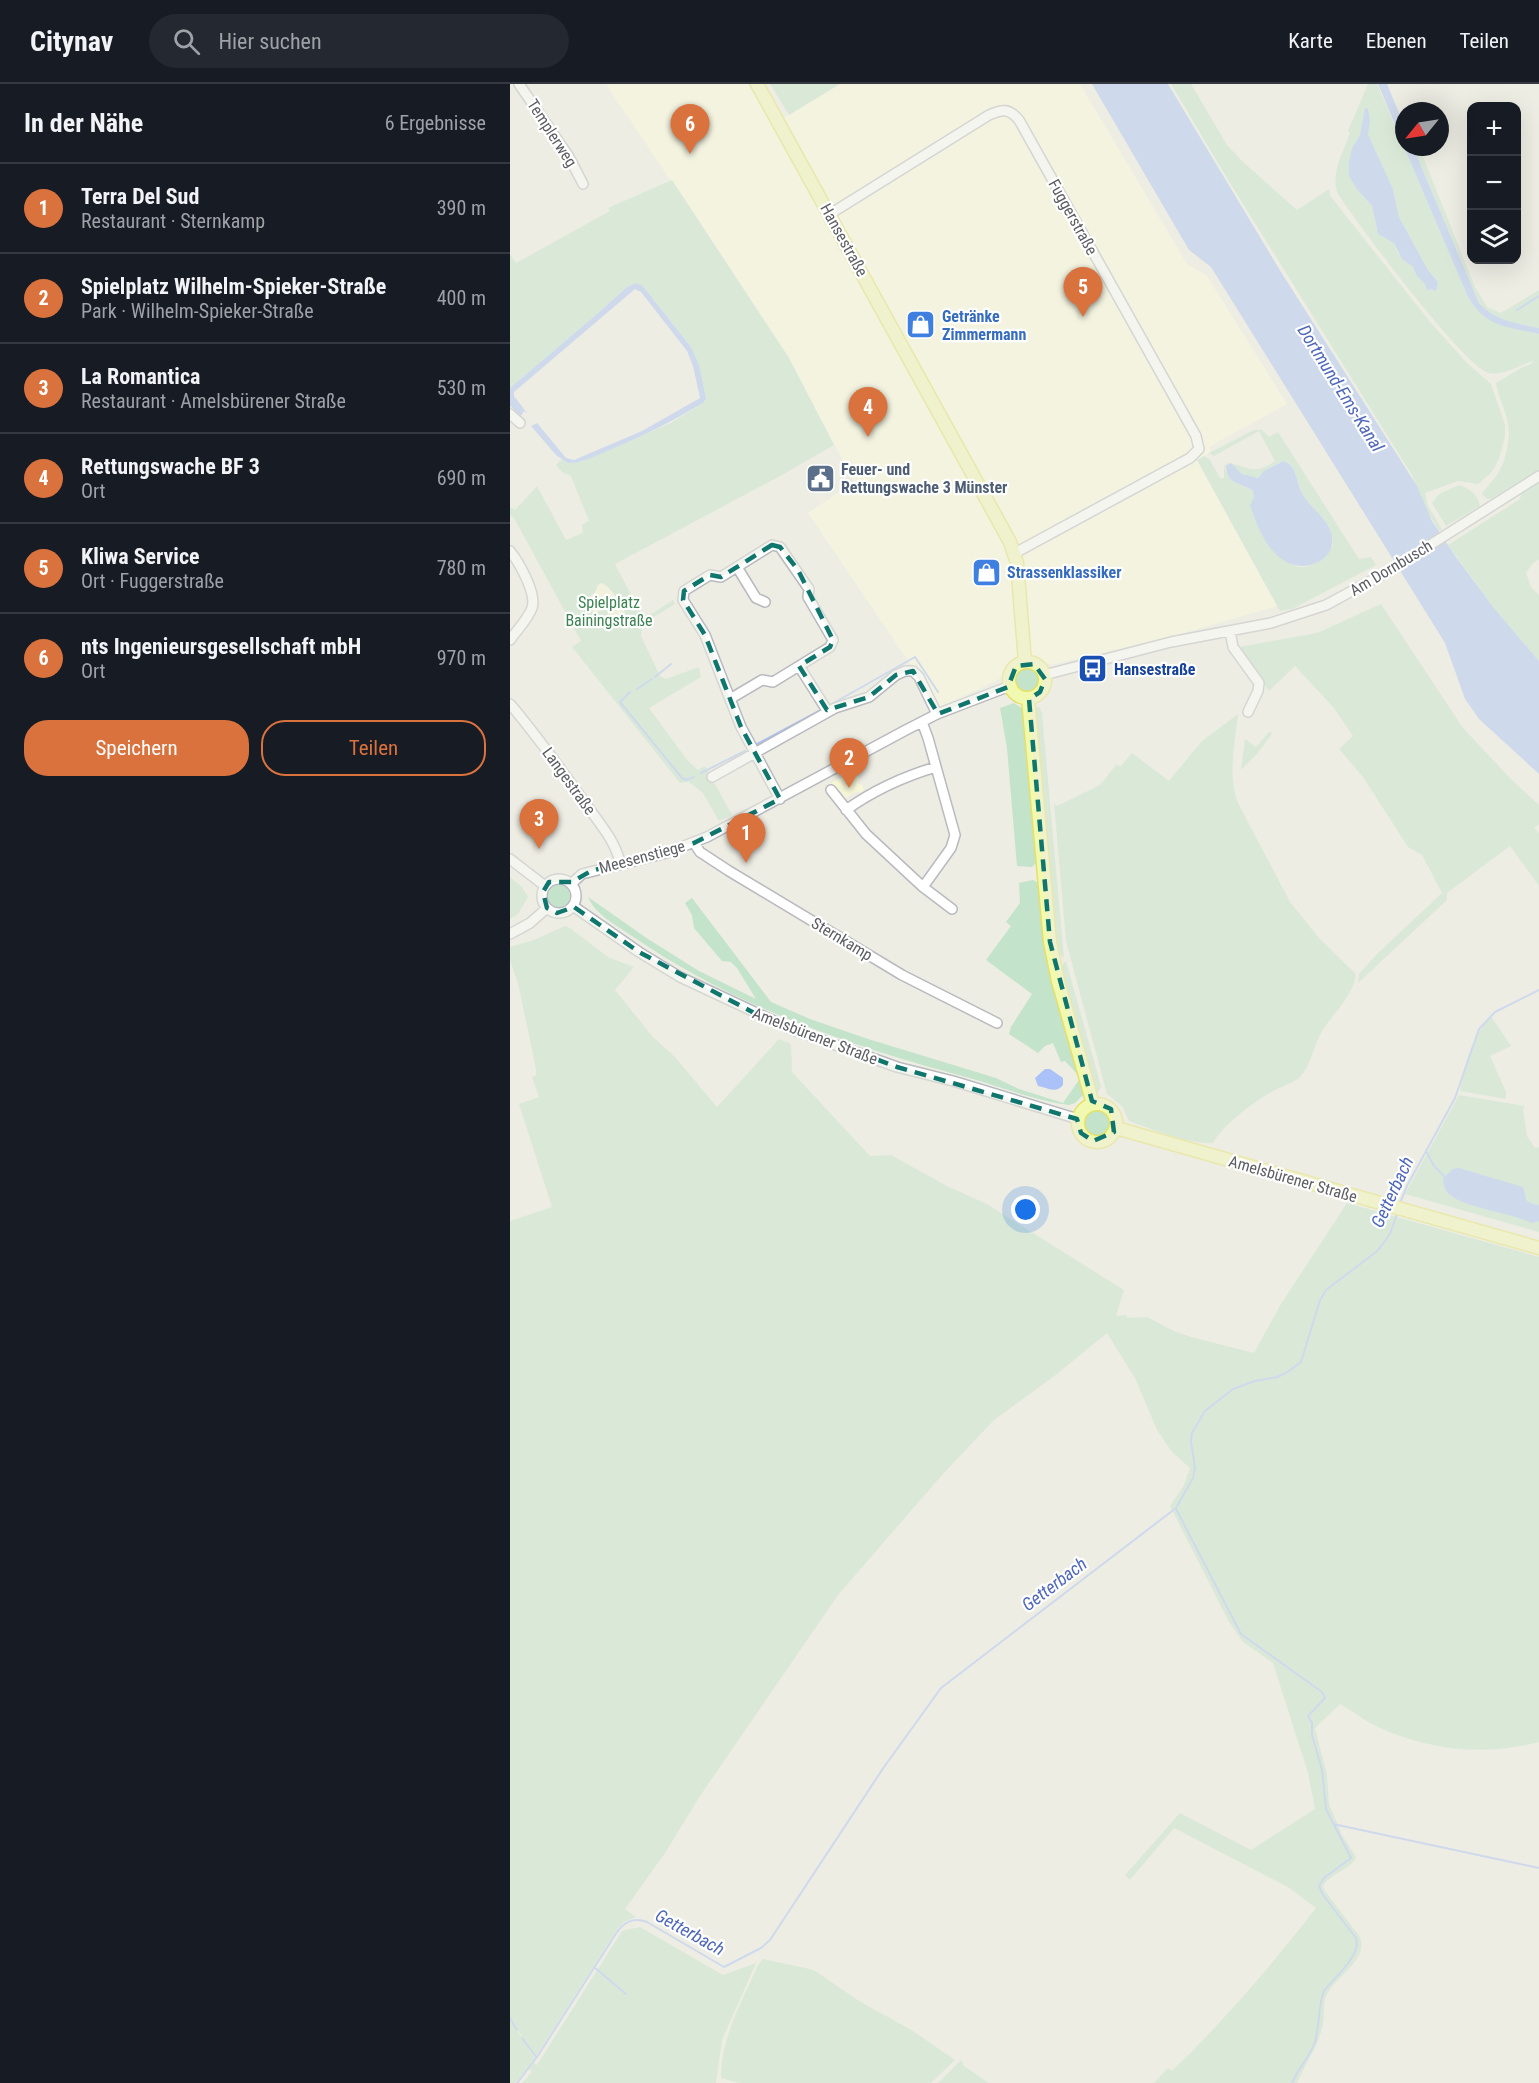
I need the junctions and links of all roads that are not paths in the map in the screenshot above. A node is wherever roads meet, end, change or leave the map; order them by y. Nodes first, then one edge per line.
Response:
1 (519, 84) edge
2 (757, 84) edge
3 (583, 184) dead end
4 (830, 214) junction
5 (510, 414) edge
6 (520, 423) dead end
7 (1539, 476) edge
8 (510, 551) edge
9 (1015, 553) junction
10 (737, 567) junction
11 (765, 602) dead end
12 (1230, 631) junction
13 (510, 640) edge
14 (1025, 662) junction
15 (799, 666) junction
16 (1044, 675) junction
17 (1010, 686) junction
18 (1028, 698) junction
19 (730, 699) junction
20 (510, 704) edge
21 (828, 712) junction
22 (1248, 712) dead end
23 (937, 714) junction
24 (922, 722) junction
25 (754, 754) junction
26 (936, 768) junction
27 (712, 777) dead end
28 (831, 790) dead end
29 (780, 799) junction
30 (846, 810) junction
31 (694, 843) junction
32 (510, 859) edge
33 (620, 863) junction
34 (571, 884) junction
35 (545, 886) junction
36 (923, 887) junction
37 (573, 906) junction
38 (547, 908) junction
39 (952, 909) dead end
40 (510, 934) edge
41 (997, 1023) dead end
42 (1093, 1104) junction
43 (1078, 1119) junction
44 (1116, 1128) junction
45 (1539, 1248) edge

1 - 3 street, Templerweg
2 - 4 main road, Hansestraße
4 - 9 main road, Hansestraße
4 - 9 street, Fuggerstraße
5 - 6 street
7 - 12 street, Am Dornbusch
8 - 13 street
9 - 14 main road, Hansestraße
10 - 11 street
10 - 15 street
10 - 19 street
12 - 16 street, Am Dornbusch
12 - 22 street
14 - 16 main road
14 - 17 main road
15 - 19 street
15 - 21 street
16 - 18 main road
17 - 18 main road
17 - 23 street, Meesenstiege
18 - 42 main road
19 - 25 street
20 - 33 street, Langestraße
21 - 23 street
21 - 25 street
23 - 24 street, Meesenstiege
24 - 26 street
24 - 29 street, Meesenstiege
25 - 27 street
25 - 29 street
26 - 30 street
26 - 36 street
28 - 30 street
29 - 31 street, Meesenstiege
30 - 36 street
31 - 33 street, Meesenstiege
31 - 41 street, Sternkamp
32 - 35 street
33 - 34 street, Meesenstiege
34 - 35 street
34 - 37 street
35 - 38 street
36 - 39 street
37 - 38 street
37 - 43 street, Amelsbürener Straße
38 - 40 street
42 - 43 main road
42 - 44 main road
43 - 44 main road
44 - 45 main road, Amelsbürener Straße

